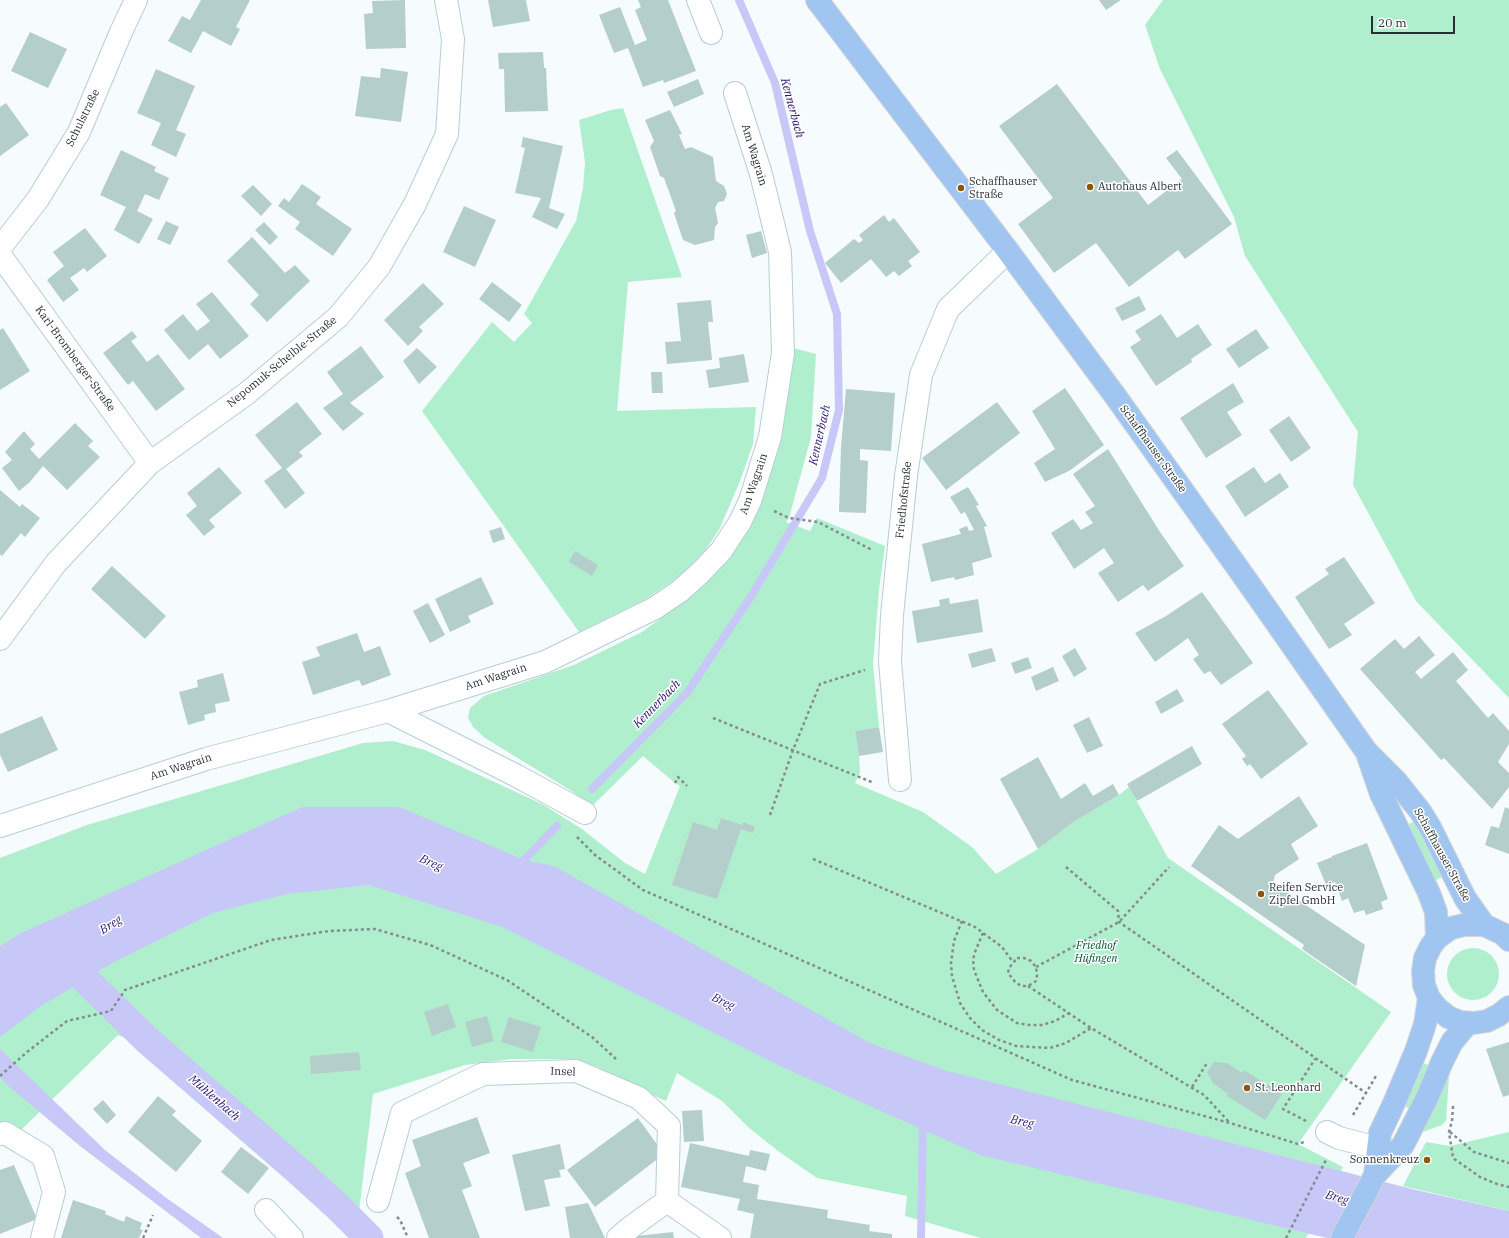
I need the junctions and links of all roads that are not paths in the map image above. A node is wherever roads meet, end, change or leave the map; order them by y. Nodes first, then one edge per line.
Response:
1 (136, 0) edge
2 (446, 0) edge
3 (698, 0) edge
4 (817, 0) edge
5 (711, 33) dead end
6 (735, 93) dead end
7 (0, 248) edge
8 (1008, 251) junction
9 (0, 255) edge
10 (150, 463) junction
11 (0, 639) edge
12 (388, 712) junction
13 (1366, 751) junction
14 (900, 780) road end
15 (585, 812) road end
16 (0, 826) edge
17 (1484, 925) junction
18 (1437, 938) junction
19 (1509, 940) edge
20 (1429, 998) junction
21 (1509, 1007) edge
22 (1468, 1023) junction
23 (0, 1134) edge
24 (1333, 1135) road end
25 (1378, 1148) junction
26 (1375, 1175) junction
27 (378, 1201) dead end
28 (667, 1201) junction
29 (266, 1210) dead end
30 (42, 1238) edge
31 (292, 1238) edge
32 (618, 1238) edge
33 (720, 1238) edge
34 (1342, 1238) edge

1 - 7 street, Schulstraße
2 - 10 street, Nepomuk-Schelble-Straße
3 - 5 street
4 - 8 main road, Schaffhauser Straße
6 - 12 street, Am Wagrain
8 - 13 main road, Schaffhauser Straße
8 - 14 street, Friedhofstraße
9 - 10 street, Karl-Bromberger-Straße
10 - 11 street, Nepomuk-Schelble-Straße
12 - 15 street
12 - 16 street, Am Wagrain
13 - 17 main road, Schaffhauser Straße
13 - 18 main road, Schaffhauser Straße
17 - 18 main road
17 - 19 main road
18 - 20 main road
20 - 22 main road
20 - 25 main road
21 - 22 main road
22 - 26 main road
23 - 30 street
24 - 25 street
25 - 26 main road
26 - 34 main road
27 - 28 street, Insel
28 - 32 street
28 - 33 street
29 - 31 street

